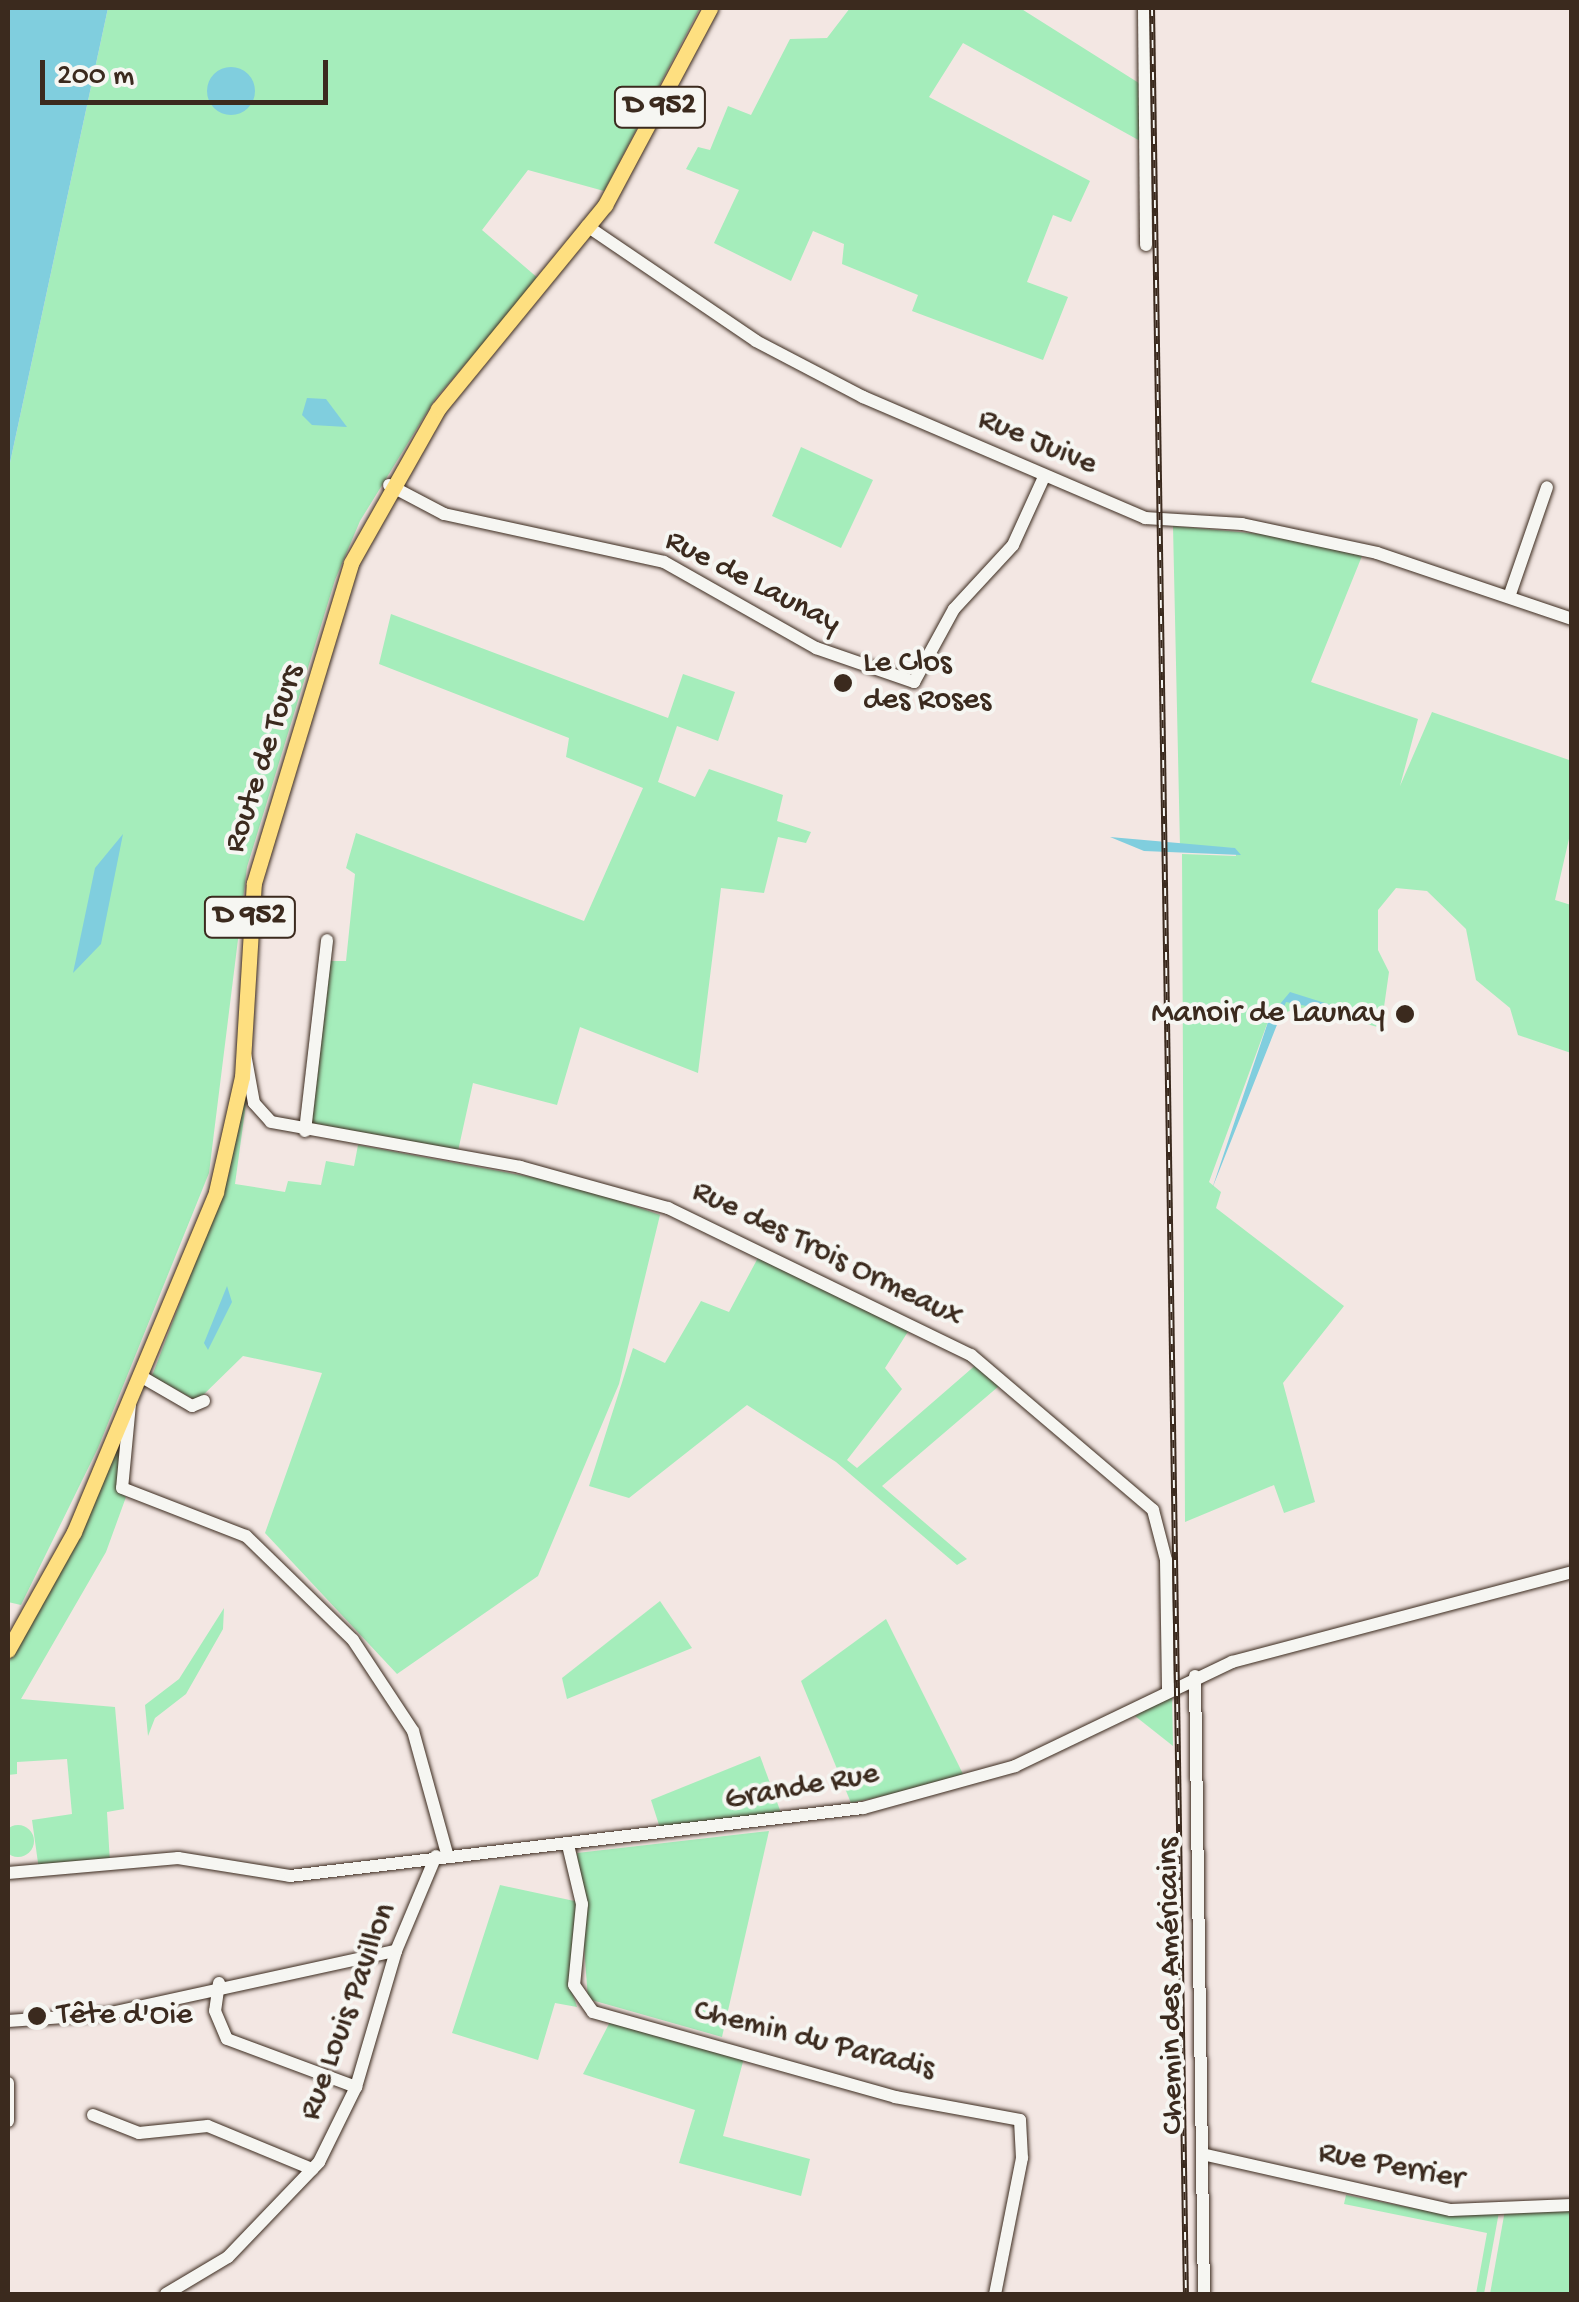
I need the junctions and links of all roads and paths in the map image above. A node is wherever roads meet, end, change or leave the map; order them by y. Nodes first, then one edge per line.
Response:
1 (710, 8) edge
2 (1144, 8) edge
3 (587, 226) junction
4 (1146, 245) dead end
5 (1044, 477) junction
6 (388, 484) junction
7 (1547, 487) dead end
8 (1509, 597) junction
9 (1572, 618) edge
10 (327, 940) dead end
11 (244, 1048) junction
12 (305, 1131) junction
13 (142, 1377) junction
14 (204, 1401) dead end
15 (130, 1404) junction
16 (1572, 1572) edge
17 (8, 1650) edge
18 (1195, 1676) junction
19 (1168, 1689) junction
20 (568, 1846) junction
21 (442, 1855) junction
22 (8, 1873) edge
23 (396, 1951) junction
24 (218, 1984) junction
25 (8, 2021) edge
26 (8, 2082) edge
27 (356, 2087) junction
28 (93, 2115) dead end
29 (8, 2121) edge
30 (1202, 2154) junction
31 (312, 2169) junction
32 (1572, 2205) edge
33 (166, 2294) edge
34 (994, 2294) edge
35 (1204, 2294) edge

1 - 3 main road, Route de Tours / D 952
2 - 4 street
3 - 5 street, Rue Juive
3 - 6 main road, Route de Tours / D 952
5 - 6 street, Rue de Launay
5 - 8 street, Rue Juive
6 - 11 main road, Route de Tours / D 952
7 - 8 street
8 - 9 street, Rue Juive
10 - 12 street
11 - 12 street, Rue des Trois Ormeaux
11 - 13 main road, Route de Tours / D 952
12 - 19 street, Rue des Trois Ormeaux
13 - 14 street
13 - 15 main road, Route de Tours / D 952
15 - 17 main road, Route de Tours / D 952
15 - 21 street
16 - 18 street, Grande Rue
18 - 19 street, Grande Rue
18 - 30 street, Chemin des Américains
19 - 20 street, Grande Rue
20 - 21 street, Grande Rue
20 - 34 street, Chemin du Paradis
21 - 22 street, Grande Rue
21 - 23 street, Rue Louis Pavillon
23 - 24 street
23 - 27 street, Rue Louis Pavillon
24 - 25 street
24 - 27 street
26 - 29 street
27 - 31 street, Rue Louis Pavillon
28 - 31 street
30 - 32 street, Rue Perrier
30 - 35 street, Chemin des Américains
31 - 33 street, Rue Louis Pavillon

